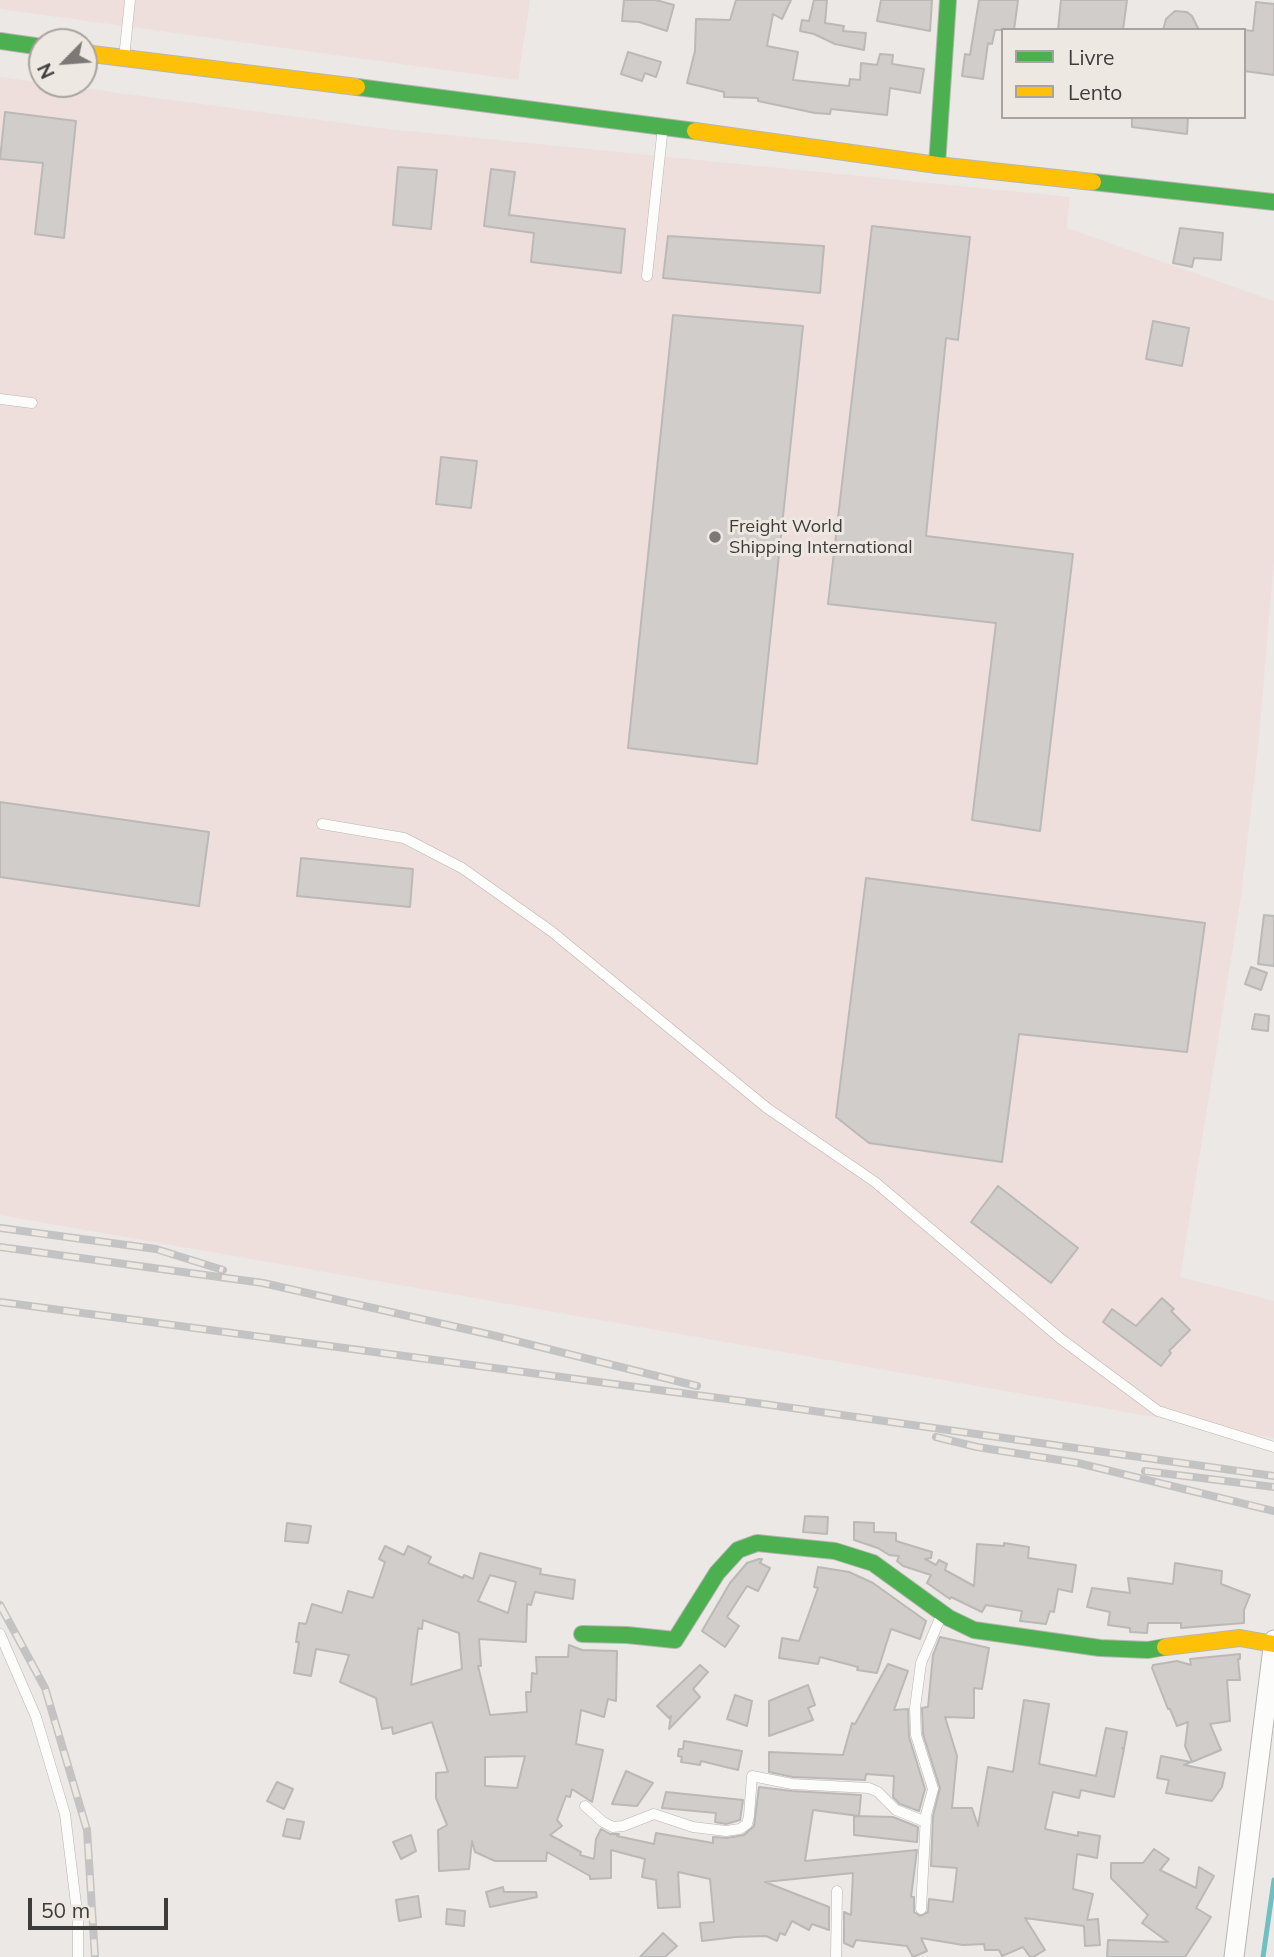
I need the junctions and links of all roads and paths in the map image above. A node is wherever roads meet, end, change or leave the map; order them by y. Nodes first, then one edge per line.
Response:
1 (130, 0) edge
2 (948, 0) edge
3 (0, 41) edge
4 (28, 45) edge
5 (98, 54) edge
6 (124, 58) junction
7 (663, 125) junction
8 (937, 166) junction
9 (1274, 202) edge
10 (647, 276) dead end
11 (0, 399) edge
12 (33, 403) dead end
13 (323, 824) dead end
14 (1274, 1447) edge
15 (943, 1612) junction
16 (0, 1634) edge
17 (582, 1634) dead end
18 (1274, 1642) edge
19 (585, 1806) dead end
20 (926, 1822) junction
21 (837, 1891) dead end
22 (921, 1909) dead end
23 (78, 1957) edge
24 (836, 1957) edge
25 (1234, 1957) edge

1 - 6 lane
2 - 8 main road
3 - 4 main road
5 - 6 main road
6 - 7 main road
7 - 8 main road
7 - 10 lane
8 - 9 main road
11 - 12 lane
13 - 14 lane
15 - 17 main road
15 - 18 main road
15 - 20 lane
16 - 23 lane
18 - 25 street
19 - 20 lane
20 - 22 lane
21 - 24 lane

